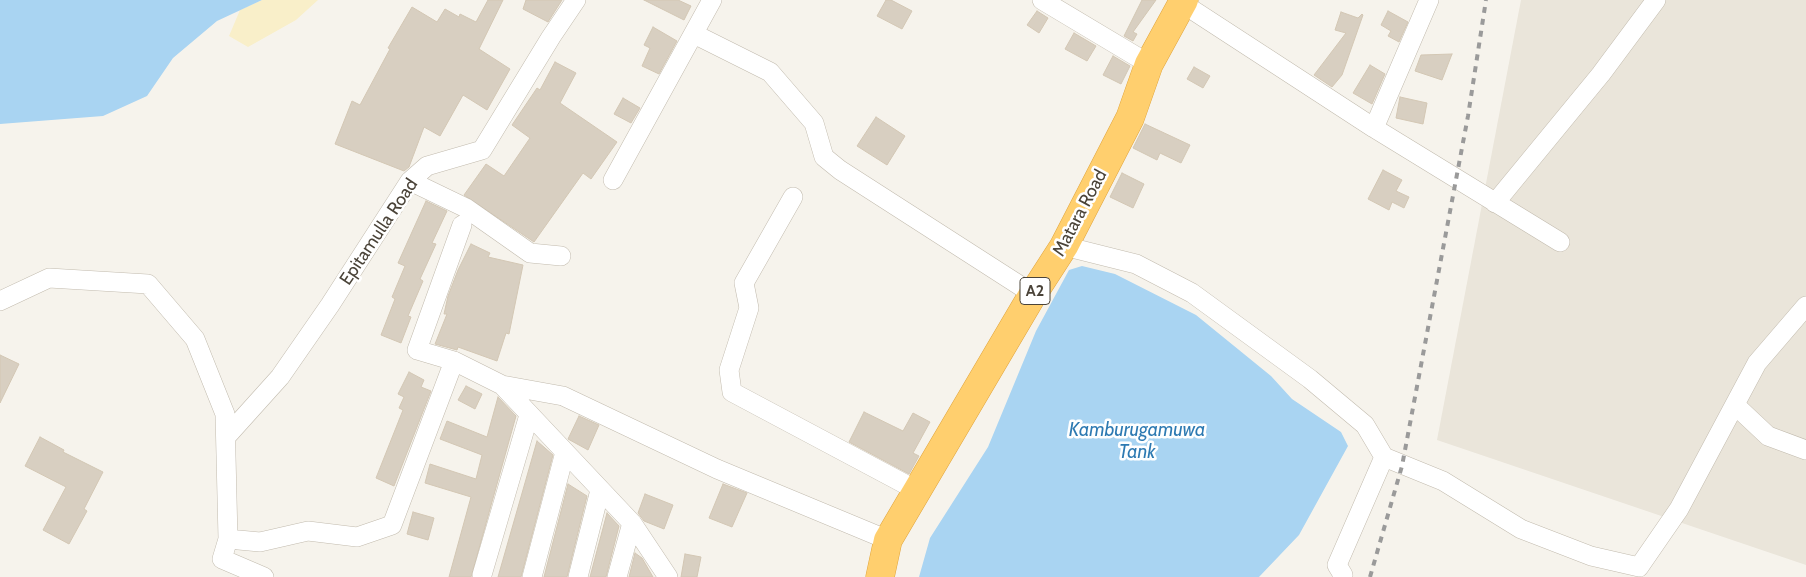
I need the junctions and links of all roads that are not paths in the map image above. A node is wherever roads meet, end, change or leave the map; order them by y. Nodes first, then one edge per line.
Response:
1 (576, 0) edge
2 (712, 0) edge
3 (1042, 0) edge
4 (1429, 0) edge
5 (1656, 0) edge
6 (1183, 2) edge
7 (694, 34) junction
8 (1149, 64) junction
9 (1374, 128) junction
10 (613, 180) dead end
11 (410, 181) junction
12 (793, 197) dead end
13 (1495, 203) junction
14 (462, 225) dead end
15 (1560, 242) dead end
16 (1064, 246) junction
17 (561, 256) dead end
18 (1033, 294) junction
19 (0, 301) edge
20 (1806, 306) edge
21 (1800, 325) edge
22 (454, 361) junction
23 (502, 385) junction
24 (1735, 405) junction
25 (529, 415) junction
26 (226, 437) junction
27 (1806, 450) edge
28 (565, 452) junction
29 (1384, 457) junction
30 (600, 490) junction
31 (918, 491) junction
32 (632, 523) junction
33 (228, 539) junction
34 (888, 540) junction
35 (1638, 572) edge
36 (482, 575) dead end
37 (264, 577) edge
38 (532, 577) edge
39 (578, 577) edge
40 (617, 577) edge
41 (668, 577) edge
42 (880, 577) edge
43 (1342, 577) edge

1 - 11 street, Epitamulla Road
2 - 7 street
3 - 8 street
4 - 9 street
5 - 13 street
6 - 8 highway, Matara Road / A2
6 - 9 street
7 - 10 street
7 - 18 street
8 - 16 highway, Matara Road / A2
9 - 13 street
11 - 17 street
11 - 26 street, Epitamulla Road
12 - 31 street
13 - 15 street
14 - 22 street
16 - 18 highway, Matara Road / A2
16 - 29 street
18 - 31 highway, Matara Road / A2
19 - 26 street
20 - 21 street
21 - 24 street
22 - 23 street
22 - 33 street
23 - 25 street
23 - 34 street
24 - 27 street
24 - 35 street
25 - 28 street
25 - 36 street
26 - 33 street
28 - 30 street
28 - 38 street
29 - 35 street
29 - 43 street
30 - 32 street
30 - 39 street
31 - 34 highway, Matara Road / A2
32 - 40 street
32 - 41 street
33 - 37 street
34 - 42 highway, Matara Road / A2

